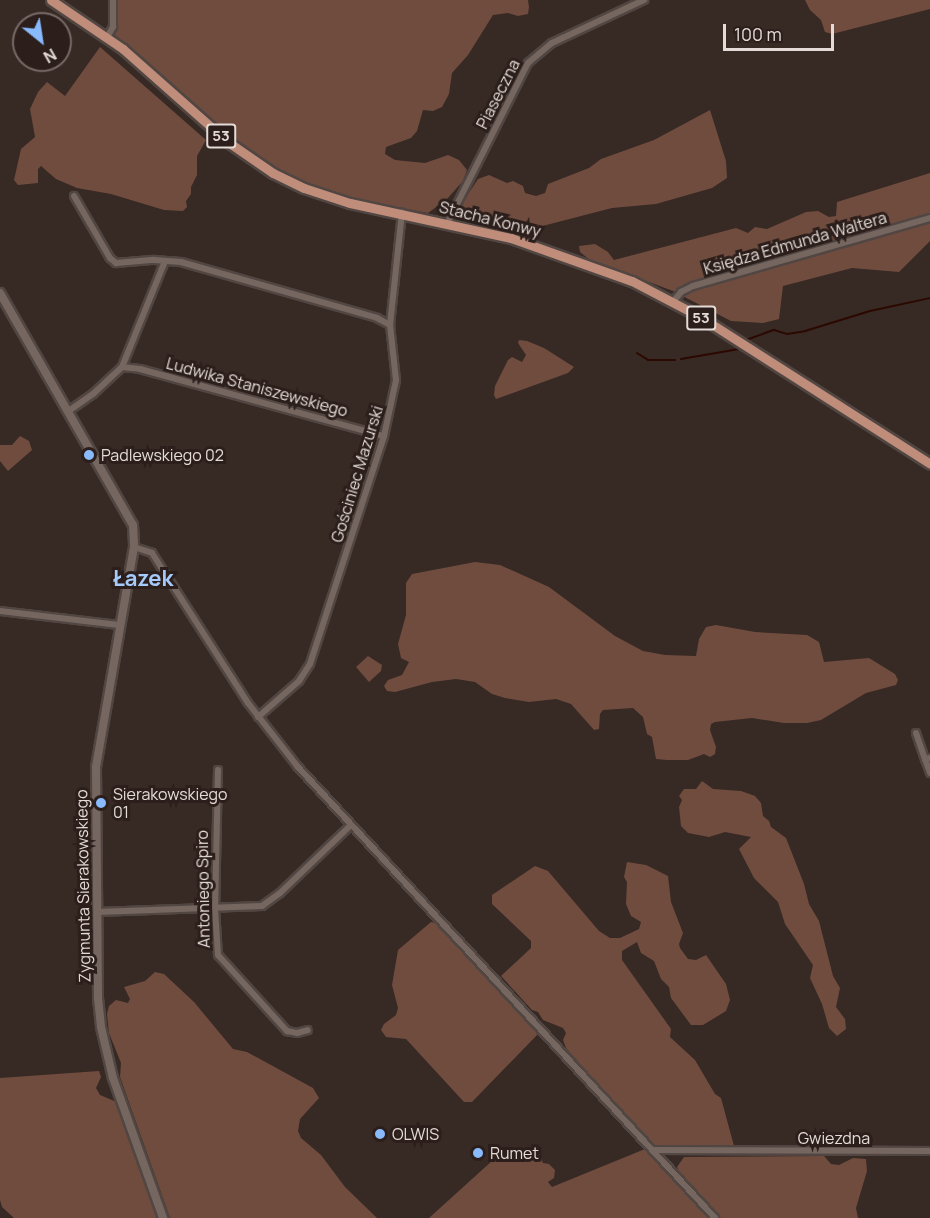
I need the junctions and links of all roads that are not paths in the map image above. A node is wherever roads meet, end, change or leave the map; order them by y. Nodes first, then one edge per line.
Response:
1 (51, 0) edge
2 (113, 0) edge
3 (644, 0) edge
4 (107, 37) junction
5 (74, 196) dead end
6 (402, 213) junction
7 (930, 218) edge
8 (448, 222) junction
9 (165, 261) junction
10 (0, 293) edge
11 (673, 302) junction
12 (390, 326) junction
13 (122, 367) junction
14 (70, 411) junction
15 (384, 436) junction
16 (930, 464) edge
17 (134, 548) junction
18 (0, 611) edge
19 (120, 625) junction
20 (258, 717) junction
21 (916, 733) dead end
22 (928, 759) edge
23 (218, 770) dead end
24 (930, 773) edge
25 (351, 825) junction
26 (215, 909) junction
27 (97, 912) junction
28 (308, 1029) dead end
29 (652, 1150) junction
30 (930, 1150) edge
31 (163, 1218) edge
32 (714, 1218) edge

1 - 4 main road, Stacha Konwy / 53
2 - 4 street
3 - 8 street, Piaseczna
4 - 6 main road, Stacha Konwy / 53
5 - 9 street
6 - 8 main road, Stacha Konwy / 53
6 - 12 street, Gościniec Mazurski
7 - 11 street, Księdza Edmunda Waltera
8 - 11 main road, Stacha Konwy / 53
9 - 12 street
9 - 13 street
10 - 14 street, Zygmunta Sierakowskiego
11 - 16 main road, Stacha Konwy / 53
12 - 15 street, Gościniec Mazurski
13 - 14 street
13 - 15 street, Ludwika Staniszewskiego
14 - 17 street, Zygmunta Sierakowskiego
15 - 20 street, Gościniec Mazurski
17 - 19 street, Zygmunta Sierakowskiego
17 - 20 street
18 - 19 street
19 - 27 street, Zygmunta Sierakowskiego
20 - 25 street
21 - 22 street
22 - 24 street
23 - 26 street, Antoniego Spiro
25 - 26 street
25 - 29 street
26 - 27 street
26 - 28 street, Antoniego Spiro
27 - 31 street, Zygmunta Sierakowskiego
29 - 30 street, Gwiezdna
29 - 32 street

